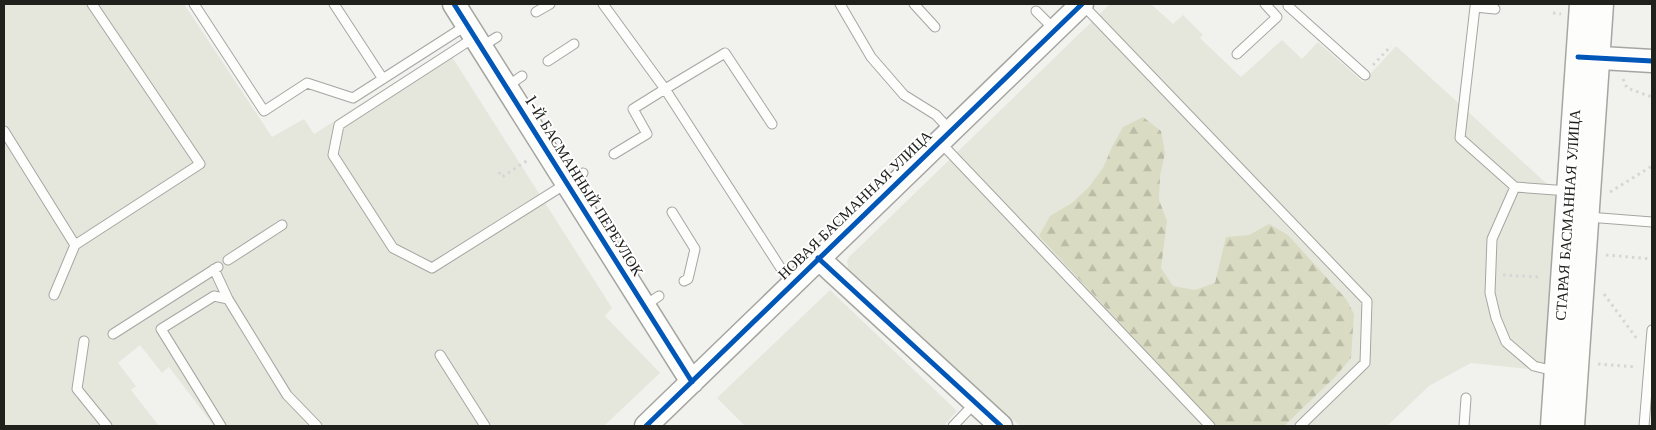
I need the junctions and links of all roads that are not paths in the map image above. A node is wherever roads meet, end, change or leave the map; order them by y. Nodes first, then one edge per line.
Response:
1 (92, 4) edge
2 (194, 4) edge
3 (334, 4) edge
4 (454, 4) edge
5 (550, 4) edge
6 (603, 4) edge
7 (840, 4) edge
8 (914, 4) edge
9 (1082, 4) edge
10 (1265, 4) edge
11 (1581, 4) edge
12 (1602, 4) edge
13 (1290, 5) edge
14 (1495, 9) dead end
15 (1036, 10) dead end
16 (536, 12) dead end
17 (1277, 17) junction
18 (936, 26) dead end
19 (1055, 30) junction
20 (480, 36) junction
21 (574, 44) dead end
22 (1237, 54) dead end
23 (1588, 58) junction
24 (548, 61) dead end
25 (1652, 62) edge
26 (1364, 75) road end
27 (383, 79) junction
28 (664, 89) junction
29 (772, 124) dead end
30 (4, 133) edge
31 (945, 135) junction
32 (614, 154) dead end
33 (575, 178) junction
34 (1515, 187) junction
35 (1569, 191) junction
36 (672, 212) dead end
37 (1587, 217) junction
38 (1652, 222) edge
39 (282, 225) dead end
40 (75, 245) junction
41 (818, 258) junction
42 (228, 260) dead end
43 (684, 282) dead end
44 (791, 285) junction
45 (54, 295) dead end
46 (228, 299) junction
47 (1652, 330) edge
48 (114, 334) dead end
49 (84, 341) dead end
50 (440, 355) dead end
51 (1557, 372) junction
52 (692, 382) junction
53 (1466, 398) dead end
54 (975, 403) junction
55 (107, 426) edge
56 (221, 426) edge
57 (318, 426) edge
58 (485, 426) edge
59 (646, 426) edge
60 (953, 426) edge
61 (1000, 426) edge
62 (1210, 426) edge
63 (1300, 426) edge
64 (1464, 426) edge
65 (1552, 426) edge
66 (1573, 426) edge
67 (1644, 426) edge

1 - 40 lane
2 - 27 lane
3 - 27 lane
4 - 20 main road, 1-Й БАСМАННЫЙ ПЕРЕУЛОК
5 - 16 lane
6 - 28 lane
7 - 31 lane
8 - 18 lane
9 - 19 main road, НОВАЯ БАСМАННАЯ УЛИЦА
9 - 63 lane
10 - 17 lane
11 - 23 main road, СТАРАЯ БАСМАННАЯ УЛИЦА
12 - 23 main road, СТАРАЯ БАСМАННАЯ УЛИЦА
13 - 17 lane
13 - 26 lane
14 - 34 lane
15 - 19 lane
17 - 22 lane
19 - 31 main road, НОВАЯ БАСМАННАЯ УЛИЦА
20 - 27 lane
20 - 33 main road, 1-Й БАСМАННЫЙ ПЕРЕУЛОК
20 - 33 lane
21 - 24 lane
23 - 25 main road
23 - 35 main road, СТАРАЯ БАСМАННАЯ УЛИЦА
23 - 37 main road, СТАРАЯ БАСМАННАЯ УЛИЦА
28 - 29 lane
28 - 32 lane
28 - 44 lane
30 - 40 lane
31 - 41 main road, НОВАЯ БАСМАННАЯ УЛИЦА
31 - 62 lane
33 - 52 main road, 1-Й БАСМАННЫЙ ПЕРЕУЛОК
34 - 35 lane
34 - 51 lane
35 - 51 main road, СТАРАЯ БАСМАННАЯ УЛИЦА
36 - 43 lane
37 - 38 lane
37 - 66 main road, СТАРАЯ БАСМАННАЯ УЛИЦА
39 - 42 lane
40 - 45 lane
41 - 44 main road, НОВАЯ БАСМАННАЯ УЛИЦА
41 - 54 main road
44 - 52 main road, НОВАЯ БАСМАННАЯ УЛИЦА
46 - 48 lane
46 - 56 lane
46 - 57 lane
47 - 67 lane
49 - 55 lane
50 - 58 lane
51 - 65 main road, СТАРАЯ БАСМАННАЯ УЛИЦА
52 - 59 main road, НОВАЯ БАСМАННАЯ УЛИЦА
53 - 64 lane
54 - 60 lane
54 - 61 main road

